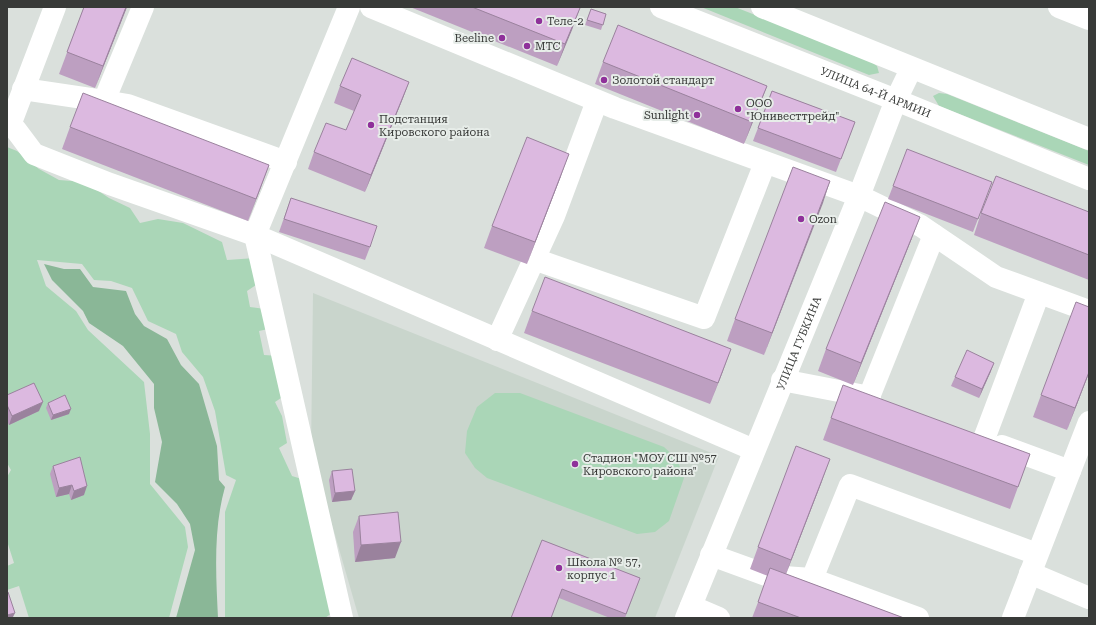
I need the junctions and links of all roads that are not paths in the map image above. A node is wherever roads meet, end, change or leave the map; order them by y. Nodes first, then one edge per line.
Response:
1 (55, 7) edge
2 (142, 7) edge
3 (349, 7) edge
4 (371, 7) edge
5 (661, 7) edge
6 (762, 7) edge
7 (1058, 7) edge
8 (1089, 19) edge
9 (911, 68) junction
10 (23, 89) junction
11 (896, 100) junction
12 (104, 101) junction
13 (597, 101) junction
14 (8, 125) edge
15 (1089, 139) edge
16 (286, 162) junction
17 (765, 163) junction
18 (1089, 179) edge
19 (859, 196) junction
20 (255, 235) junction
21 (934, 235) junction
22 (534, 259) junction
23 (1039, 293) junction
24 (1089, 311) edge
25 (497, 340) junction
26 (782, 380) junction
27 (869, 397) junction
28 (891, 405) edge
29 (1089, 422) edge
30 (962, 431) edge
31 (984, 439) junction
32 (754, 450) junction
33 (1070, 471) junction
34 (711, 555) junction
35 (1034, 563) junction
36 (812, 579) junction
37 (1089, 598) edge
38 (688, 612) edge
39 (342, 618) edge
40 (719, 618) edge
41 (918, 618) edge
42 (1013, 618) edge

1 - 10 main road
2 - 12 main road
3 - 16 main road
4 - 13 main road
5 - 11 main road, УЛИЦА 64-Й АРМИИ
6 - 9 main road
7 - 8 main road
9 - 11 main road, УЛИЦА ГУБКИНА
9 - 15 main road
10 - 12 main road
10 - 14 main road
11 - 18 main road, УЛИЦА 64-Й АРМИИ
11 - 19 main road, УЛИЦА ГУБКИНА
12 - 16 main road
13 - 17 main road
13 - 22 main road
14 - 20 main road
16 - 20 main road
17 - 19 main road
17 - 22 main road
19 - 21 main road
19 - 26 main road, УЛИЦА ГУБКИНА
20 - 25 main road
20 - 39 main road
21 - 23 main road
21 - 27 main road
22 - 25 main road
23 - 24 main road
23 - 31 main road
25 - 32 main road
26 - 27 main road
26 - 32 main road, УЛИЦА ГУБКИНА
27 - 28 main road
29 - 33 main road
30 - 31 main road
31 - 33 main road
32 - 34 main road, УЛИЦА ГУБКИНА
33 - 35 main road
34 - 36 main road
34 - 38 main road, УЛИЦА ГУБКИНА
35 - 36 main road
35 - 37 main road
35 - 42 main road
36 - 41 main road
38 - 40 main road

